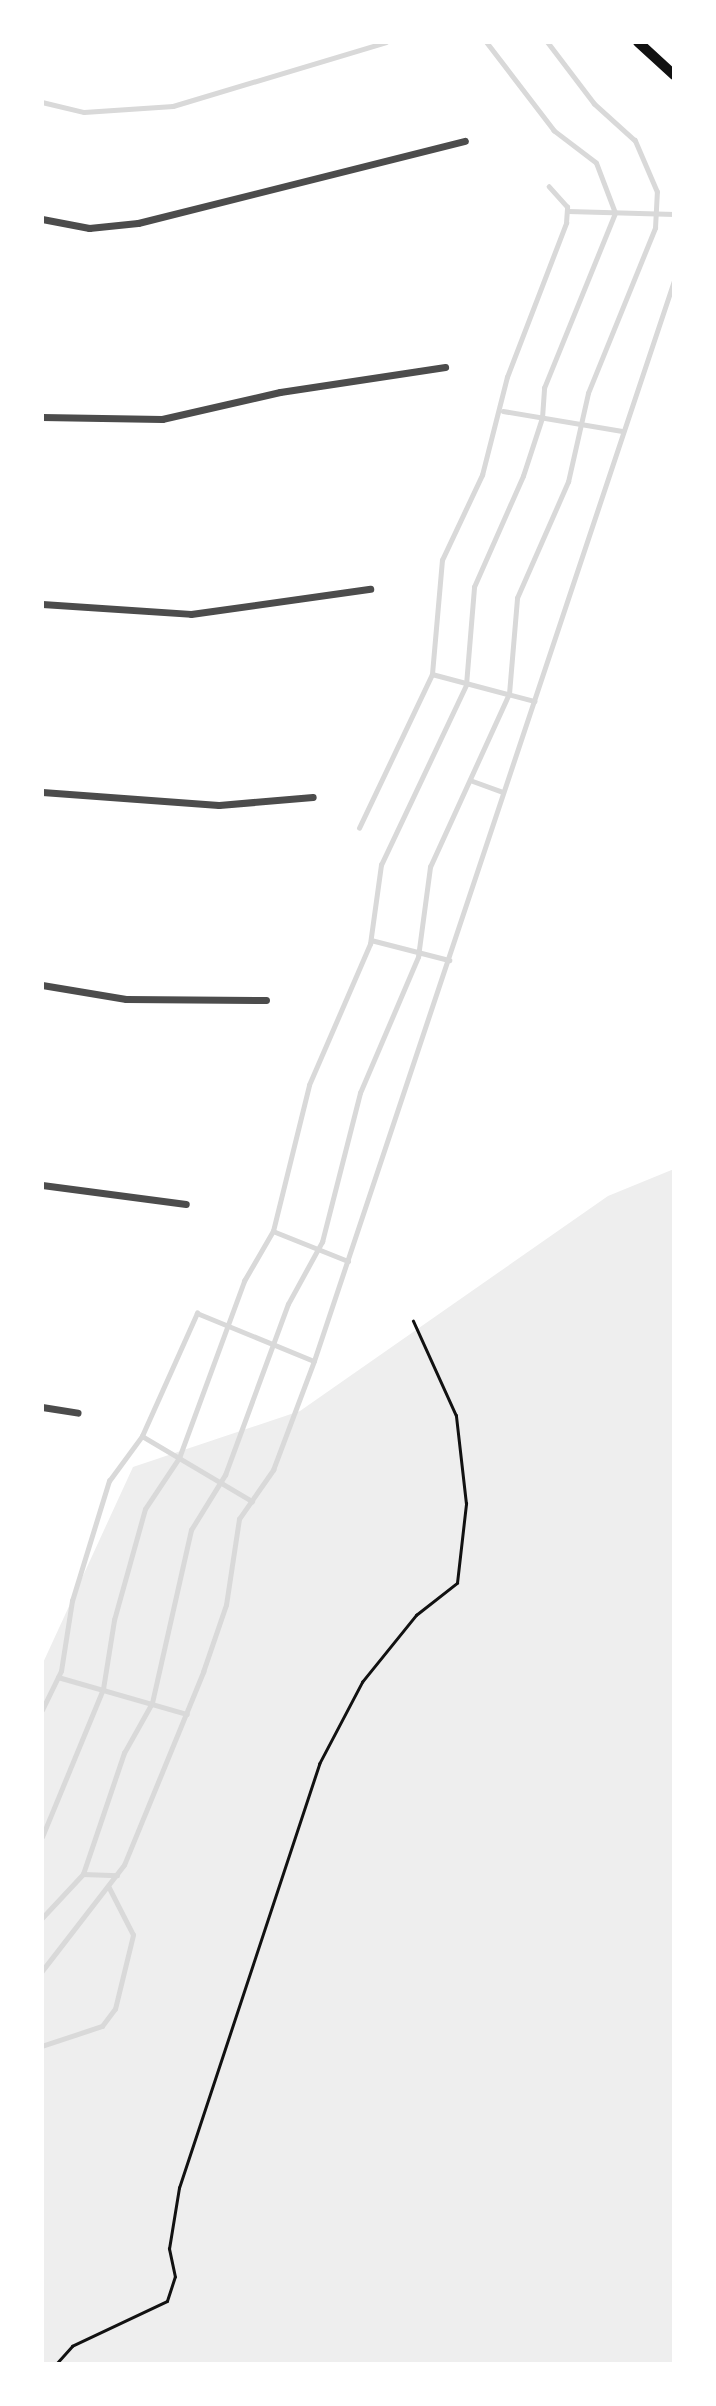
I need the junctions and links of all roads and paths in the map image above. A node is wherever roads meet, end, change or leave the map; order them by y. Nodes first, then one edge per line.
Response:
1 (638, 42) edge
2 (674, 75) edge
3 (465, 141) dead end
4 (42, 219) edge
5 (445, 367) dead end
6 (42, 417) edge
7 (370, 589) dead end
8 (42, 604) edge
9 (42, 792) edge
10 (313, 797) dead end
11 (42, 985) edge
12 (266, 1000) dead end
13 (42, 1185) edge
14 (186, 1204) dead end
15 (413, 1321) dead end
16 (42, 1408) edge
17 (78, 1413) dead end
18 (56, 2364) edge

1 - 2 main road
3 - 4 street
5 - 6 street
7 - 8 street
9 - 10 street
11 - 12 street
13 - 14 street
15 - 18 path
16 - 17 street

